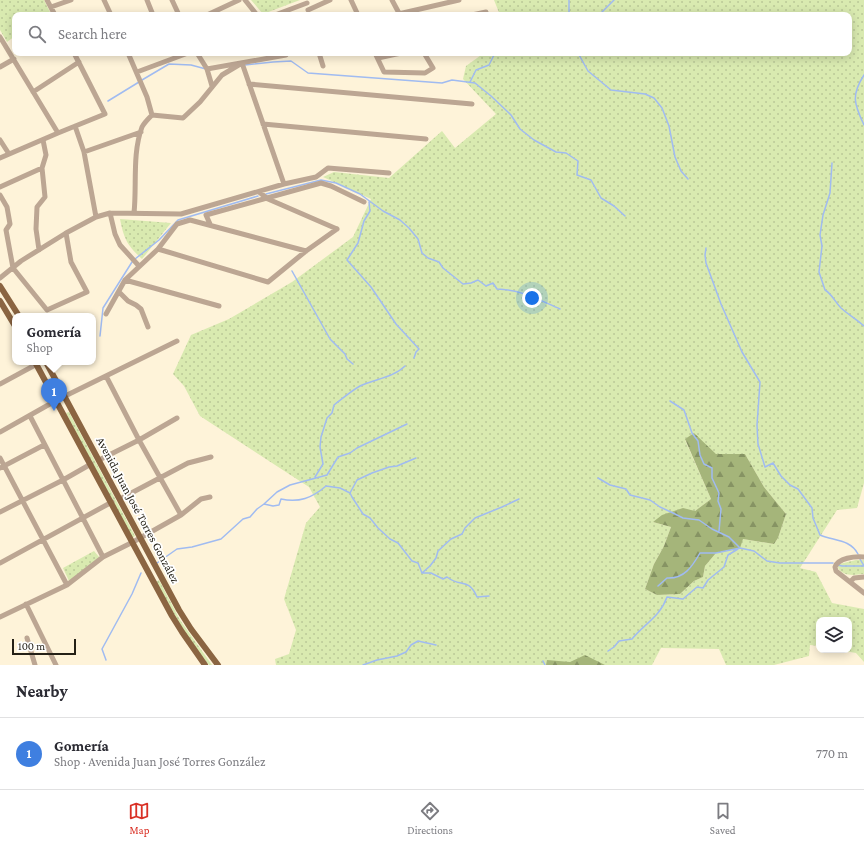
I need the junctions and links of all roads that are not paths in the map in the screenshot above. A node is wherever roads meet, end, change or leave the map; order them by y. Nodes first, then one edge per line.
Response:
1 (48, 0) edge
2 (71, 0) edge
3 (104, 0) edge
4 (146, 0) edge
5 (172, 0) edge
6 (239, 0) edge
7 (245, 0) edge
8 (330, 0) edge
9 (351, 0) edge
10 (392, 0) edge
11 (459, 0) edge
12 (306, 1) edge
13 (51, 7) junction
14 (54, 12) edge
15 (110, 12) edge
16 (152, 12) edge
17 (178, 12) edge
18 (213, 12) edge
19 (255, 12) edge
20 (282, 12) edge
21 (309, 12) edge
22 (311, 12) edge
23 (357, 12) edge
24 (396, 12) edge
25 (409, 12) edge
26 (0, 37) edge
27 (12, 56) edge
28 (12, 56) edge
29 (76, 56) edge
30 (129, 56) edge
31 (179, 56) edge
32 (199, 56) edge
33 (280, 56) edge
34 (320, 56) edge
35 (377, 56) edge
36 (426, 56) edge
37 (173, 58) joint
38 (14, 59) junction
39 (79, 62) junction
40 (242, 63) junction
41 (323, 66) dead end
42 (0, 67) edge
43 (207, 69) junction
44 (137, 72) junction
45 (249, 84) junction
46 (212, 86) junction
47 (33, 92) junction
48 (472, 104) dead end
49 (152, 115) junction
50 (263, 124) junction
51 (76, 126) junction
52 (141, 132) junction
53 (58, 133) junction
54 (426, 139) dead end
55 (0, 140) edge
56 (43, 140) junction
57 (84, 152) junction
58 (9, 154) junction
59 (0, 158) edge
60 (42, 168) junction
61 (389, 173) dead end
62 (284, 184) junction
63 (0, 187) edge
64 (259, 192) junction
65 (0, 194) edge
66 (267, 198) junction
67 (364, 202) dead end
68 (110, 213) junction
69 (134, 213) junction
70 (96, 217) junction
71 (210, 224) junction
72 (66, 233) junction
73 (158, 249) junction
74 (40, 250) junction
75 (306, 251) junction
76 (139, 266) junction
77 (13, 268) junction
78 (0, 278) edge
79 (125, 280) junction
80 (0, 286) edge
81 (119, 292) junction
82 (0, 301) edge
83 (219, 306) dead end
84 (16, 313) edge
85 (106, 314) dead end
86 (12, 321) edge
87 (148, 327) dead end
88 (178, 341) dead end
89 (33, 365) edge
90 (37, 365) edge
91 (48, 365) edge
92 (106, 376) junction
93 (0, 384) edge
94 (66, 396) junction
95 (57, 400) junction
96 (30, 416) junction
97 (177, 418) dead end
98 (0, 432) edge
99 (139, 440) junction
100 (44, 444) junction
101 (211, 457) dead end
102 (0, 458) edge
103 (99, 460) junction
104 (91, 464) junction
105 (2, 466) edge
106 (161, 478) junction
107 (63, 480) junction
108 (210, 497) dead end
109 (120, 499) junction
110 (24, 500) junction
111 (112, 502) junction
112 (0, 512) edge
113 (181, 515) junction
114 (83, 518) junction
115 (141, 538) junction
116 (44, 540) junction
117 (133, 542) junction
118 (103, 557) junction
119 (152, 557) junction
120 (864, 557) edge
121 (0, 562) edge
122 (144, 562) junction
123 (864, 577) edge
124 (850, 582) junction
125 (67, 585) junction
126 (864, 593) edge
127 (26, 604) junction
128 (0, 617) edge
129 (27, 638) dead end
130 (35, 665) edge
131 (56, 665) edge
132 (206, 665) edge
133 (218, 665) edge

1 - 13 street
2 - 13 street
3 - 15 street
4 - 16 street
5 - 17 street
6 - 18 street
7 - 19 street
8 - 22 street
9 - 23 street
10 - 24 street
11 - 25 street
12 - 20 street
12 - 21 street
13 - 14 street
26 - 28 street
27 - 38 street
29 - 39 street
30 - 44 street
31 - 37 street
32 - 43 street
33 - 40 street
34 - 41 street
35 - 36 street
37 - 44 street
38 - 42 street
38 - 47 street
39 - 47 street
39 - 51 street
40 - 43 street
40 - 45 street
40 - 46 street
43 - 46 street
44 - 49 street
45 - 48 street
45 - 50 street
46 - 49 street
47 - 53 street
49 - 52 street
50 - 54 street
50 - 62 street
51 - 53 street
51 - 57 street
52 - 57 street
52 - 69 street
53 - 56 street
55 - 58 street
56 - 58 street
56 - 60 street
57 - 70 street
58 - 59 street
60 - 63 street
60 - 74 street
61 - 62 street
62 - 64 street
64 - 66 street
64 - 69 street
65 - 77 street
66 - 67 street
66 - 71 street
66 - 75 street
68 - 69 street
68 - 70 street
68 - 76 street
70 - 72 street
71 - 73 street
71 - 75 street
72 - 74 street
72 - 77 street
73 - 75 street
73 - 76 street
74 - 77 street
76 - 79 street
77 - 78 street
79 - 81 street
79 - 83 street
80 - 84 main road
81 - 85 street
81 - 87 street
82 - 86 main road
88 - 92 street
89 - 93 street
90 - 95 main road, Avenida Juan José Torres González
91 - 94 main road, Avenida Juan José Torres González
92 - 94 street
92 - 99 street
94 - 95 street
94 - 103 main road, Avenida Juan José Torres González
95 - 96 street
95 - 104 main road, Avenida Juan José Torres González
96 - 98 street
96 - 100 street
97 - 99 street
99 - 103 street
99 - 106 street
100 - 105 street
100 - 107 street
101 - 106 street
102 - 105 street
103 - 109 main road, Avenida Juan José Torres González
104 - 107 street
104 - 111 main road, Avenida Juan José Torres González
105 - 110 street
106 - 109 street
106 - 113 street
107 - 110 street
107 - 114 street
108 - 113 street
109 - 115 main road, Avenida Juan José Torres González
110 - 112 street
110 - 116 street
111 - 114 street
111 - 117 main road, Avenida Juan José Torres González
113 - 115 street
114 - 116 street
114 - 118 street
115 - 117 street
115 - 119 main road, Avenida Juan José Torres González
116 - 121 street
116 - 125 street
117 - 118 street
117 - 122 main road, Avenida Juan José Torres González
118 - 125 street
119 - 122 main road
119 - 133 main road, Avenida Juan José Torres González
120 - 124 street
122 - 132 main road, Avenida Juan José Torres González
123 - 124 street
124 - 126 street
125 - 127 street
127 - 128 street
127 - 131 street
129 - 130 street

